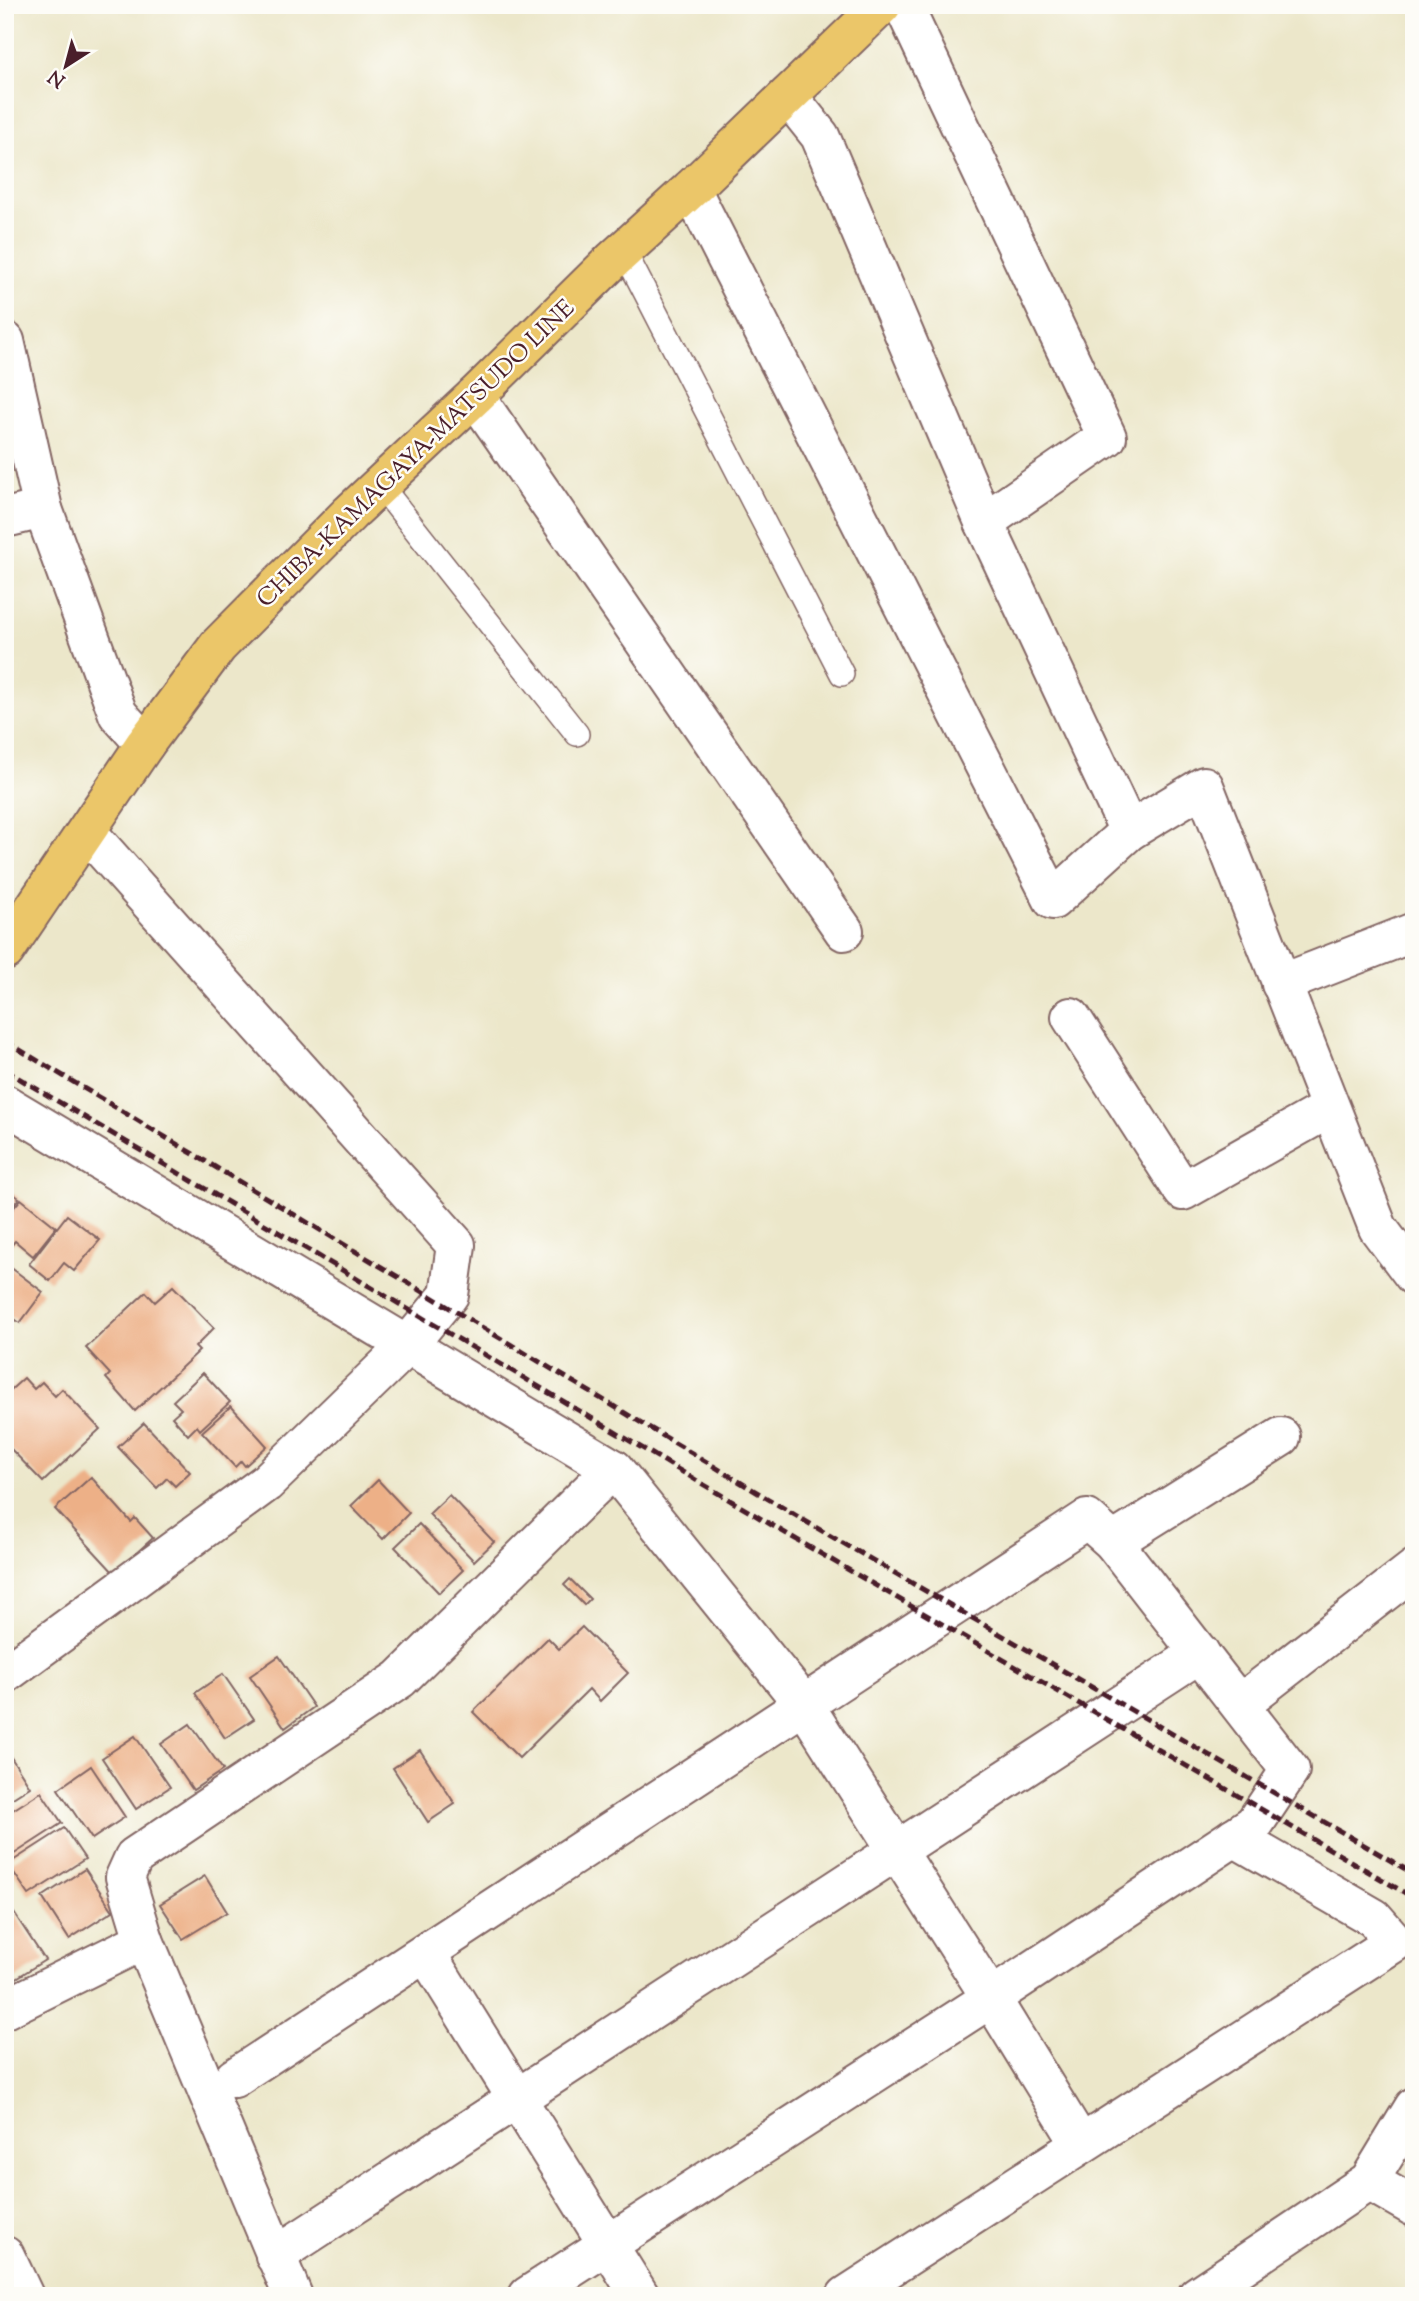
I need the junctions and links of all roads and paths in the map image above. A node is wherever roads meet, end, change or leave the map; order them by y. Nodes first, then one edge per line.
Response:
1 (882, 5) edge
2 (903, 5) edge
3 (789, 96) junction
4 (691, 189) junction
5 (624, 251) junction
6 (5, 341) edge
7 (475, 396) junction
8 (380, 485) junction
9 (43, 509) junction
10 (5, 518) edge
11 (984, 522) junction
12 (842, 674) dead end
13 (577, 734) dead end
14 (145, 744) junction
15 (1129, 831) junction
16 (87, 832) junction
17 (844, 931) dead end
18 (1414, 932) edge
19 (5, 951) edge
20 (1281, 984) junction
21 (1071, 1017) dead end
22 (5, 1104) edge
23 (1330, 1108) junction
24 (1414, 1276) edge
25 (408, 1345) junction
26 (1280, 1437) dead end
27 (614, 1469) junction
28 (1113, 1542) junction
29 (1414, 1569) edge
30 (1200, 1653) junction
31 (5, 1674) edge
32 (1240, 1704) junction
33 (805, 1706) junction
34 (1234, 1837) junction
35 (897, 1849) junction
36 (144, 1940) junction
37 (426, 1953) junction
38 (990, 1997) junction
39 (5, 2009) edge
40 (234, 2078) dead end
41 (516, 2096) junction
42 (1414, 2107) edge
43 (1080, 2143) junction
44 (1369, 2181) junction
45 (1414, 2207) edge
46 (608, 2244) junction
47 (5, 2256) edge
48 (275, 2256) junction
49 (1217, 2291) edge
50 (24, 2296) edge
51 (292, 2296) edge
52 (528, 2296) edge
53 (640, 2296) edge
54 (846, 2296) edge

1 - 3 main road, CHIBA-KAMAGAYA-MATSUDO LINE
2 - 11 street
3 - 4 main road, CHIBA-KAMAGAYA-MATSUDO LINE
3 - 11 street
4 - 5 main road, CHIBA-KAMAGAYA-MATSUDO LINE
4 - 15 street
5 - 7 main road, CHIBA-KAMAGAYA-MATSUDO LINE
5 - 12 lane
6 - 9 street
7 - 8 main road, CHIBA-KAMAGAYA-MATSUDO LINE
7 - 17 street
8 - 13 lane
8 - 14 main road, CHIBA-KAMAGAYA-MATSUDO LINE
9 - 10 street
9 - 14 street
11 - 15 street
14 - 16 main road, CHIBA-KAMAGAYA-MATSUDO LINE
15 - 20 street
16 - 19 main road, CHIBA-KAMAGAYA-MATSUDO LINE
16 - 25 street
18 - 20 street
20 - 23 street
21 - 23 street
22 - 25 street
23 - 24 street
25 - 27 street
25 - 31 street
26 - 28 street
27 - 33 street
27 - 36 street
28 - 30 street
28 - 33 street
29 - 32 street
30 - 32 street
30 - 35 street
32 - 34 street
33 - 35 street
33 - 37 street
34 - 38 street
34 - 43 street
35 - 38 street
35 - 41 street
36 - 39 street
36 - 48 street
37 - 40 street
37 - 41 street
38 - 43 street
38 - 46 street
41 - 46 street
41 - 48 street
42 - 44 street
43 - 54 street
44 - 45 street
44 - 49 street
46 - 52 street
46 - 53 street
47 - 50 street
48 - 51 street

